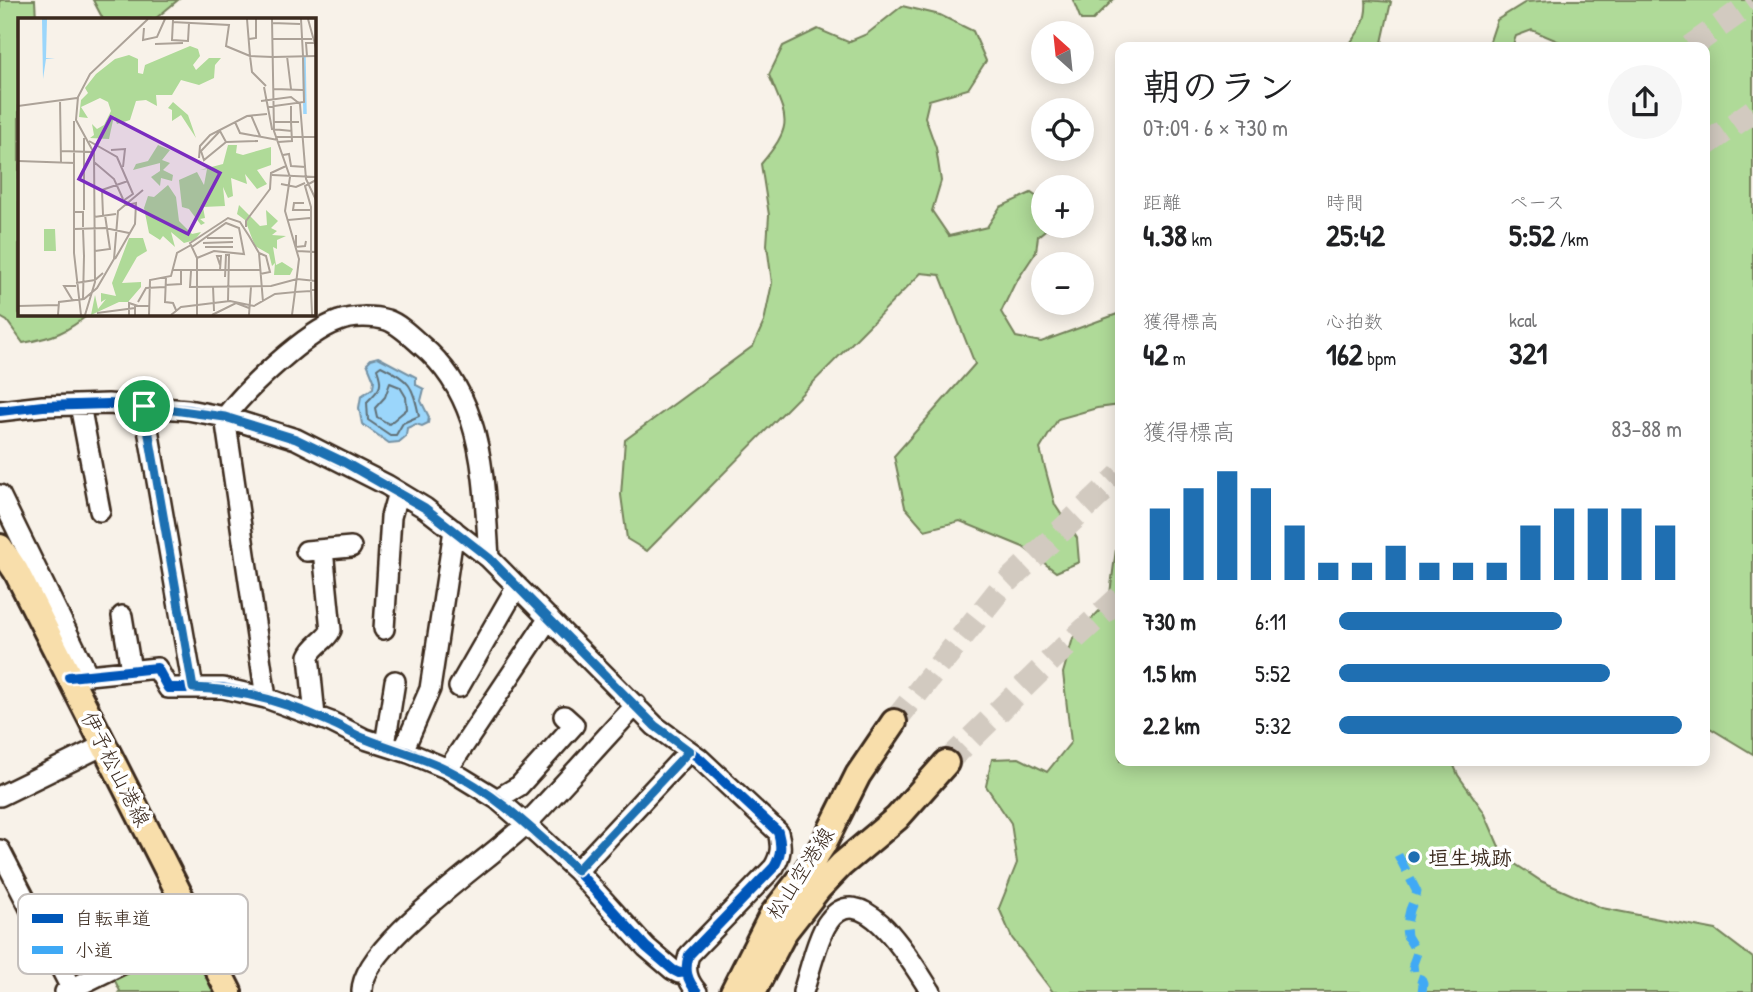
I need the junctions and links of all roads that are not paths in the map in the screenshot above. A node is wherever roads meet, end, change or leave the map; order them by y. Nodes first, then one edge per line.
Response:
1 (80, 405) junction
2 (144, 406) junction
3 (0, 411) edge
4 (225, 417) junction
5 (398, 492) junction
6 (0, 495) edge
7 (100, 511) dead end
8 (17, 530) junction
9 (454, 530) junction
10 (351, 547) dead end
11 (3, 556) edge
12 (489, 558) junction
13 (517, 586) junction
14 (122, 616) dead end
15 (549, 618) junction
16 (386, 629) dead end
17 (131, 670) junction
18 (79, 676) junction
19 (395, 681) dead end
20 (459, 687) dead end
21 (193, 688) junction
22 (266, 698) junction
23 (636, 705) junction
24 (315, 716) junction
25 (564, 716) dead end
26 (894, 722) tunnel mouth
27 (104, 745) junction
28 (394, 748) junction
29 (689, 751) junction
30 (946, 763) tunnel mouth
31 (448, 769) junction
32 (0, 796) edge
33 (497, 799) junction
34 (526, 824) junction
35 (0, 850) edge
36 (577, 870) junction
37 (22, 894) edge
38 (179, 894) edge
39 (687, 972) junction
40 (62, 974) edge
41 (104, 974) edge
42 (220, 974) edge
43 (70, 991) edge
44 (229, 992) edge
45 (362, 992) edge
46 (697, 992) edge
47 (733, 992) edge
48 (753, 992) edge
49 (803, 992) edge
50 (931, 992) edge

1 - 2 street
1 - 3 street
1 - 7 street
2 - 4 street
2 - 21 street
4 - 5 street
4 - 12 street
4 - 22 street
5 - 9 street
5 - 16 street
6 - 8 street
8 - 11 street
8 - 18 street
9 - 12 street
9 - 28 street
10 - 24 street
11 - 18 main road, 伊予松山港線
12 - 13 street
13 - 15 street
13 - 20 street
14 - 17 street
15 - 23 street
15 - 31 street
17 - 18 street
17 - 21 street
18 - 27 main road, 伊予松山港線
19 - 28 street
21 - 22 street
22 - 24 street
23 - 29 street
23 - 34 street
24 - 28 street
25 - 33 street
26 - 47 main road, 松山空港線
27 - 32 street
27 - 38 main road, 伊予松山港線
28 - 31 street
29 - 36 street
29 - 39 street
30 - 48 main road, 松山空港線
31 - 33 street
33 - 34 street
34 - 36 street
34 - 45 street
35 - 37 street
36 - 39 street
39 - 46 street
40 - 43 street
41 - 43 street
42 - 44 main road, 伊予松山港線
49 - 50 street

